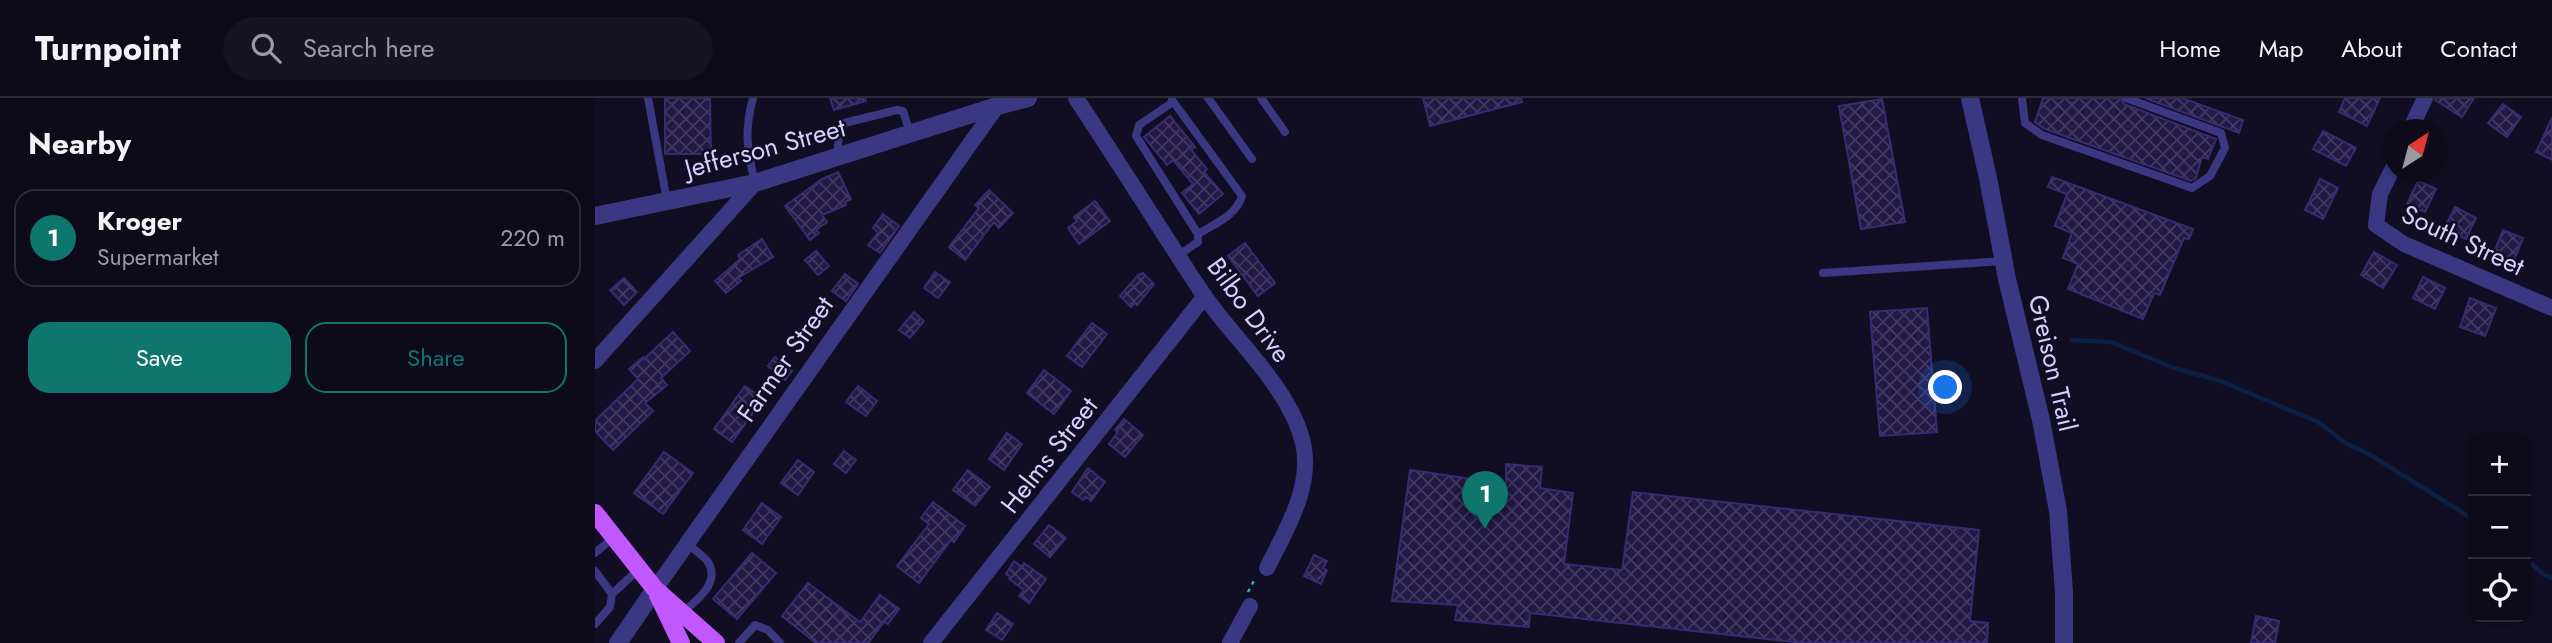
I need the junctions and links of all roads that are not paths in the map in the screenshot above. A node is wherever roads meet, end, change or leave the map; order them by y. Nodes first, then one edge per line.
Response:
1 (648, 98) edge
2 (753, 98) edge
3 (1028, 98) edge
4 (1076, 98) edge
5 (1208, 98) edge
6 (1261, 98) edge
7 (1970, 98) edge
8 (2022, 98) edge
9 (2126, 98) edge
10 (2425, 98) edge
11 (1172, 100) edge
12 (997, 106) junction
13 (2415, 119) edge
14 (1285, 132) dead end
15 (910, 133) junction
16 (837, 157) junction
17 (1252, 159) dead end
18 (2387, 182) edge
19 (755, 183) junction
20 (667, 201) junction
21 (595, 216) edge
22 (1198, 234) junction
23 (1179, 255) junction
24 (2003, 261) junction
25 (1823, 273) dead end
26 (1205, 296) junction
27 (2552, 308) edge
28 (595, 361) edge
29 (595, 513) edge
30 (614, 537) junction
31 (687, 543) junction
32 (595, 552) edge
33 (1267, 568) road end
34 (639, 569) junction
35 (595, 571) edge
36 (655, 589) junction
37 (612, 594) junction
38 (1250, 606) road end
39 (676, 617) junction
40 (595, 624) edge
41 (618, 643) edge
42 (681, 643) edge
43 (716, 643) edge
44 (739, 643) edge
45 (780, 643) edge
46 (931, 643) edge
47 (1230, 643) edge
48 (2064, 643) edge

1 - 20 lane
2 - 19 lane
3 - 12 street, Jefferson Street
4 - 23 street, Bilbo Drive
5 - 17 lane
6 - 14 lane
7 - 24 street, Greison Trail
8 - 9 lane
10 - 13 street
11 - 22 lane
11 - 22 lane
12 - 15 street, Jefferson Street
12 - 31 street, Farmer Street
15 - 16 street, Jefferson Street
15 - 16 lane
16 - 19 street, Jefferson Street
18 - 27 street, South Street
19 - 20 street, Jefferson Street
19 - 28 street
20 - 21 street, Jefferson Street
22 - 23 lane
23 - 26 street, Bilbo Drive
24 - 25 lane
24 - 48 street, Greison Trail
26 - 33 street, Bilbo Drive
26 - 46 street, Helms Street
29 - 30 main road
30 - 32 lane
30 - 34 main road
31 - 36 street, Farmer Street
31 - 39 lane
34 - 36 main road
34 - 37 lane
35 - 37 lane
36 - 39 main road
36 - 41 street, Farmer Street
37 - 40 lane
38 - 47 street
39 - 42 main road
39 - 43 main road
44 - 45 lane

